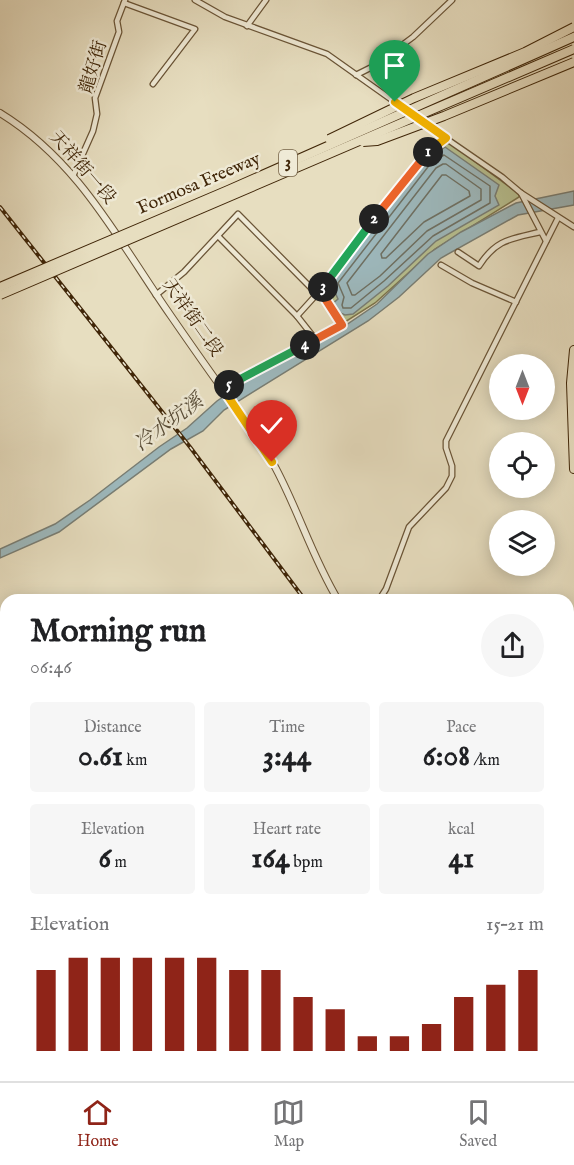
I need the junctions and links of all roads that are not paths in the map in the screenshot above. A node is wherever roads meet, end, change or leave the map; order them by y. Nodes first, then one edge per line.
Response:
1 (195, 0) edge
2 (266, 0) edge
3 (452, 0) edge
4 (124, 1) edge
5 (248, 26) junction
6 (574, 27) edge
7 (574, 36) edge
8 (574, 49) edge
9 (574, 62) edge
10 (356, 75) junction
11 (153, 84) dead end
12 (0, 113) edge
13 (446, 138) junction
14 (356, 143) junction
15 (73, 176) junction
16 (228, 190) junction
17 (523, 195) junction
18 (558, 218) junction
19 (574, 227) edge
20 (540, 232) junction
21 (218, 236) junction
22 (546, 242) junction
23 (458, 252) dead end
24 (135, 260) joint
25 (441, 265) dead end
26 (0, 287) edge
27 (0, 295) edge
28 (156, 295) junction
29 (516, 302) junction
30 (297, 316) junction
31 (312, 335) dead end
32 (574, 350) edge
33 (224, 391) junction
34 (574, 469) edge
35 (335, 594) edge
36 (383, 594) edge

1 - 5 street
2 - 5 street
3 - 10 street
4 - 11 street
4 - 15 street, 龍好街
5 - 10 street
6 - 16 highway, bridge
7 - 16 highway, Formosa Freeway / 3, bridge
8 - 14 highway, Formosa Freeway / 3, bridge
9 - 14 highway, bridge
10 - 13 street
12 - 15 street, 天祥街一段
13 - 17 street
13 - 33 street
14 - 27 highway, Formosa Freeway / 3, bridge
15 - 24 street, 天祥街一段
16 - 26 highway, Formosa Freeway / 3, bridge
17 - 18 street
17 - 20 street
18 - 19 street
18 - 22 street
20 - 22 street
20 - 23 street
21 - 28 street
21 - 30 street
21 - 30 street
22 - 29 street
24 - 28 street, 天祥街二段
25 - 29 street
28 - 33 street, 天祥街二段
29 - 36 street
30 - 31 street
32 - 34 main road
33 - 35 street, 天祥街二段

